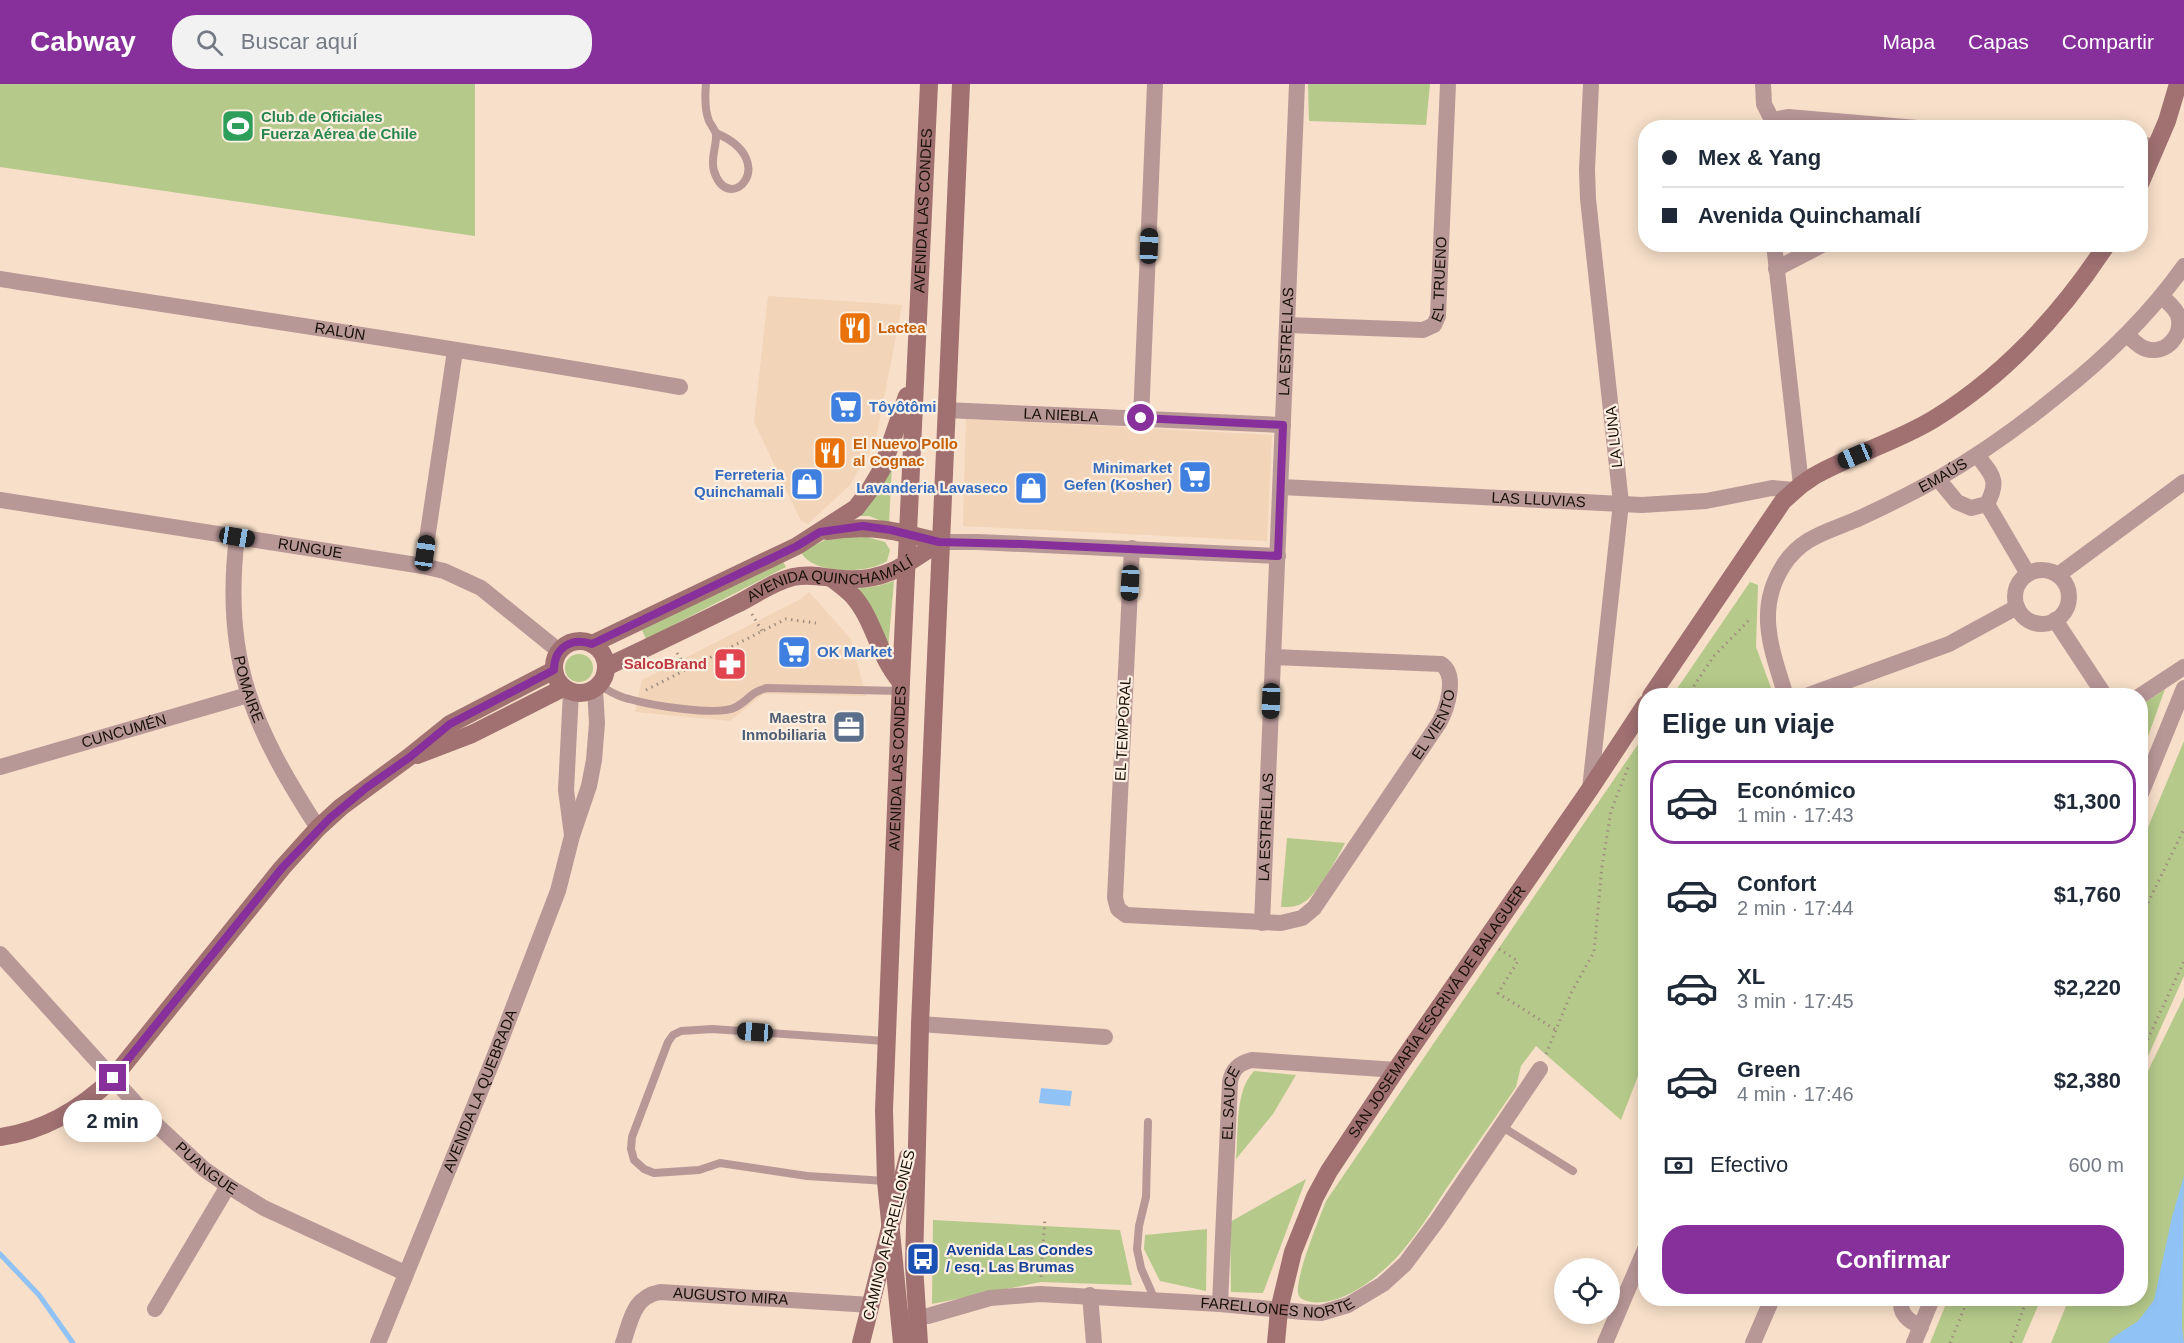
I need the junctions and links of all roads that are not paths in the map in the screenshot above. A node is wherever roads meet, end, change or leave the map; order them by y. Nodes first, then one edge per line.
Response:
1 (706, 84) edge
2 (929, 84) edge
3 (961, 84) edge
4 (1155, 84) edge
5 (1297, 84) edge
6 (1448, 84) edge
7 (1591, 84) edge
8 (1763, 84) edge
9 (2178, 84) edge
10 (1769, 120) edge
11 (1782, 120) edge
12 (1823, 120) edge
13 (716, 133) junction
14 (2149, 146) edge
15 (1775, 252) edge
16 (1809, 252) edge
17 (2101, 252) edge
18 (2184, 266) edge
19 (1776, 269) junction
20 (0, 279) edge
21 (2162, 297) junction
22 (1287, 325) junction
23 (2127, 335) junction
24 (2178, 348) edge
25 (455, 351) junction
26 (915, 371) junction
27 (680, 387) dead end
28 (945, 410) junction
29 (1141, 418) junction
30 (1283, 425) junction
31 (1977, 455) junction
32 (1938, 478) junction
33 (2184, 482) edge
34 (1281, 486) junction
35 (1798, 488) junction
36 (0, 500) edge
37 (1621, 503) junction
38 (1987, 504) junction
39 (820, 532) junction
40 (908, 534) junction
41 (237, 537) junction
42 (939, 542) junction
43 (797, 546) junction
44 (1132, 548) junction
45 (1278, 556) junction
46 (906, 564) junction
47 (423, 566) junction
48 (2028, 574) junction
49 (2058, 575) junction
50 (822, 577) junction
51 (2017, 607) junction
52 (2055, 620) junction
53 (592, 644) junction
54 (559, 651) junction
55 (1273, 657) junction
56 (606, 667) junction
57 (2184, 667) edge
58 (554, 670) junction
59 (901, 686) junction
60 (597, 687) junction
61 (1656, 688) edge
62 (1784, 688) edge
63 (1828, 688) edge
64 (2100, 688) edge
65 (2184, 688) edge
66 (567, 690) junction
67 (2148, 691) edge
68 (248, 695) junction
69 (1638, 716) edge
70 (410, 757) junction
71 (0, 767) edge
72 (2148, 776) edge
73 (1590, 789) junction
74 (318, 828) junction
75 (572, 836) junction
76 (1262, 923) junction
77 (0, 954) edge
78 (920, 1024) junction
79 (1105, 1037) dead end
80 (885, 1041) junction
81 (1540, 1068) road end
82 (1396, 1070) junction
83 (113, 1078) junction
84 (1148, 1122) dead end
85 (916, 1126) junction
86 (1501, 1126) junction
87 (0, 1137) edge
88 (1573, 1172) dead end
89 (886, 1181) junction
90 (228, 1186) junction
91 (890, 1227) junction
92 (1638, 1266) edge
93 (405, 1273) junction
94 (1090, 1295) junction
95 (1155, 1300) junction
96 (1220, 1304) junction
97 (871, 1305) junction
98 (1769, 1306) edge
99 (1901, 1306) edge
100 (1929, 1306) edge
101 (155, 1309) dead end
102 (1279, 1310) junction
103 (909, 1317) junction
104 (1921, 1327) junction
105 (378, 1343) edge
106 (623, 1343) edge
107 (861, 1343) edge
108 (902, 1343) edge
109 (919, 1343) edge
110 (1094, 1343) edge
111 (1276, 1343) edge
112 (1605, 1343) edge
113 (1754, 1343) edge
114 (1914, 1343) edge

1 - 13 lane
2 - 26 street, AVENIDA LAS CONDES
3 - 28 street, AVENIDA LAS CONDES
4 - 29 street
5 - 22 street, LA ESTRELLAS
6 - 22 street, EL TRUENO
7 - 37 street, LA LUNA
8 - 10 street
9 - 14 street
11 - 12 street
13 - 13 lane
15 - 19 street
16 - 19 street
17 - 35 street
18 - 21 street, EMAÚS
19 - 35 street
20 - 25 street, RALÚN
21 - 23 street, EMAÚS
21 - 24 street
22 - 30 street, LA ESTRELLAS
23 - 24 street
23 - 31 street, EMAÚS
25 - 27 street, RALÚN
25 - 47 street
26 - 39 street
26 - 40 street, AVENIDA LAS CONDES
28 - 29 street, LA NIEBLA
28 - 42 street, AVENIDA LAS CONDES
29 - 30 street, LA NIEBLA
30 - 34 street, LA ESTRELLAS
31 - 32 street, EMAÚS
31 - 38 street
32 - 38 street
32 - 62 street, EMAÚS
33 - 49 street
34 - 37 street, LAS LLUVIAS
34 - 45 street, LA ESTRELLAS
35 - 37 street, LAS LLUVIAS
35 - 61 street
36 - 41 street, RUNGUE
37 - 73 street, LA LUNA
38 - 48 street
39 - 40 street, AVENIDA QUINCHAMALÍ
39 - 43 street, AVENIDA QUINCHAMALÍ
40 - 42 street, AVENIDA QUINCHAMALÍ
40 - 46 street, AVENIDA LAS CONDES
41 - 47 street, RUNGUE
41 - 68 street, POMAIRE
42 - 44 street
42 - 46 street, AVENIDA QUINCHAMALÍ
42 - 78 street, AVENIDA LAS CONDES
43 - 50 street
43 - 53 street, AVENIDA QUINCHAMALÍ
44 - 45 street
44 - 76 street, EL TEMPORAL
45 - 55 street, LA ESTRELLAS
46 - 50 street, AVENIDA QUINCHAMALÍ
46 - 59 street, AVENIDA LAS CONDES
47 - 54 street, RUNGUE
48 - 49 street
48 - 51 street
49 - 52 street
50 - 56 street, AVENIDA QUINCHAMALÍ
50 - 59 street
51 - 52 street
51 - 63 street
52 - 64 street
53 - 54 street
53 - 56 street
54 - 58 street
55 - 76 street, LA ESTRELLAS
55 - 76 street, EL VIENTO
56 - 60 street
57 - 67 street
58 - 66 street
58 - 70 street
59 - 60 lane
59 - 80 street, AVENIDA LAS CONDES
60 - 66 street
60 - 75 street, AVENIDA LA QUEBRADA
65 - 72 street
66 - 70 street
66 - 75 street, AVENIDA LA QUEBRADA
68 - 71 street, CUNCUMÉN
68 - 74 street, POMAIRE
69 - 73 street, SAN JOSEMARÍA ESCRIVÁ DE BALAGUER
70 - 74 street
73 - 82 street, SAN JOSEMARÍA ESCRIVÁ DE BALAGUER
74 - 83 street
75 - 93 street, AVENIDA LA QUEBRADA
77 - 83 street, PUANGUE
78 - 79 street
78 - 85 street, AVENIDA LAS CONDES
80 - 89 street, AVENIDA LAS CONDES
80 - 89 lane
81 - 86 street, FARELLONES NORTE
82 - 96 street, EL SAUCE
82 - 102 street, SAN JOSEMARÍA ESCRIVÁ DE BALAGUER
83 - 87 street
83 - 90 street, PUANGUE
84 - 95 lane
85 - 91 street, CAMINO A FARELLONES
85 - 103 street, AVENIDA LAS CONDES
86 - 88 lane
86 - 102 street, FARELLONES NORTE
89 - 91 street, AVENIDA LAS CONDES
90 - 93 street, PUANGUE
90 - 101 street
91 - 97 street, CAMINO A FARELLONES
91 - 103 street, AVENIDA LAS CONDES
92 - 112 street
93 - 105 street, AVENIDA LA QUEBRADA
94 - 95 street, FARELLONES NORTE
94 - 103 street, FARELLONES NORTE
94 - 110 street
95 - 96 street, FARELLONES NORTE
96 - 102 street, FARELLONES NORTE
97 - 106 street, AUGUSTO MIRA
97 - 107 street, CAMINO A FARELLONES
98 - 113 street
99 - 104 street
100 - 104 street
102 - 111 street, SAN JOSEMARÍA ESCRIVÁ DE BALAGUER
103 - 108 street, AVENIDA LAS CONDES
103 - 109 street, AVENIDA LAS CONDES
104 - 114 street

